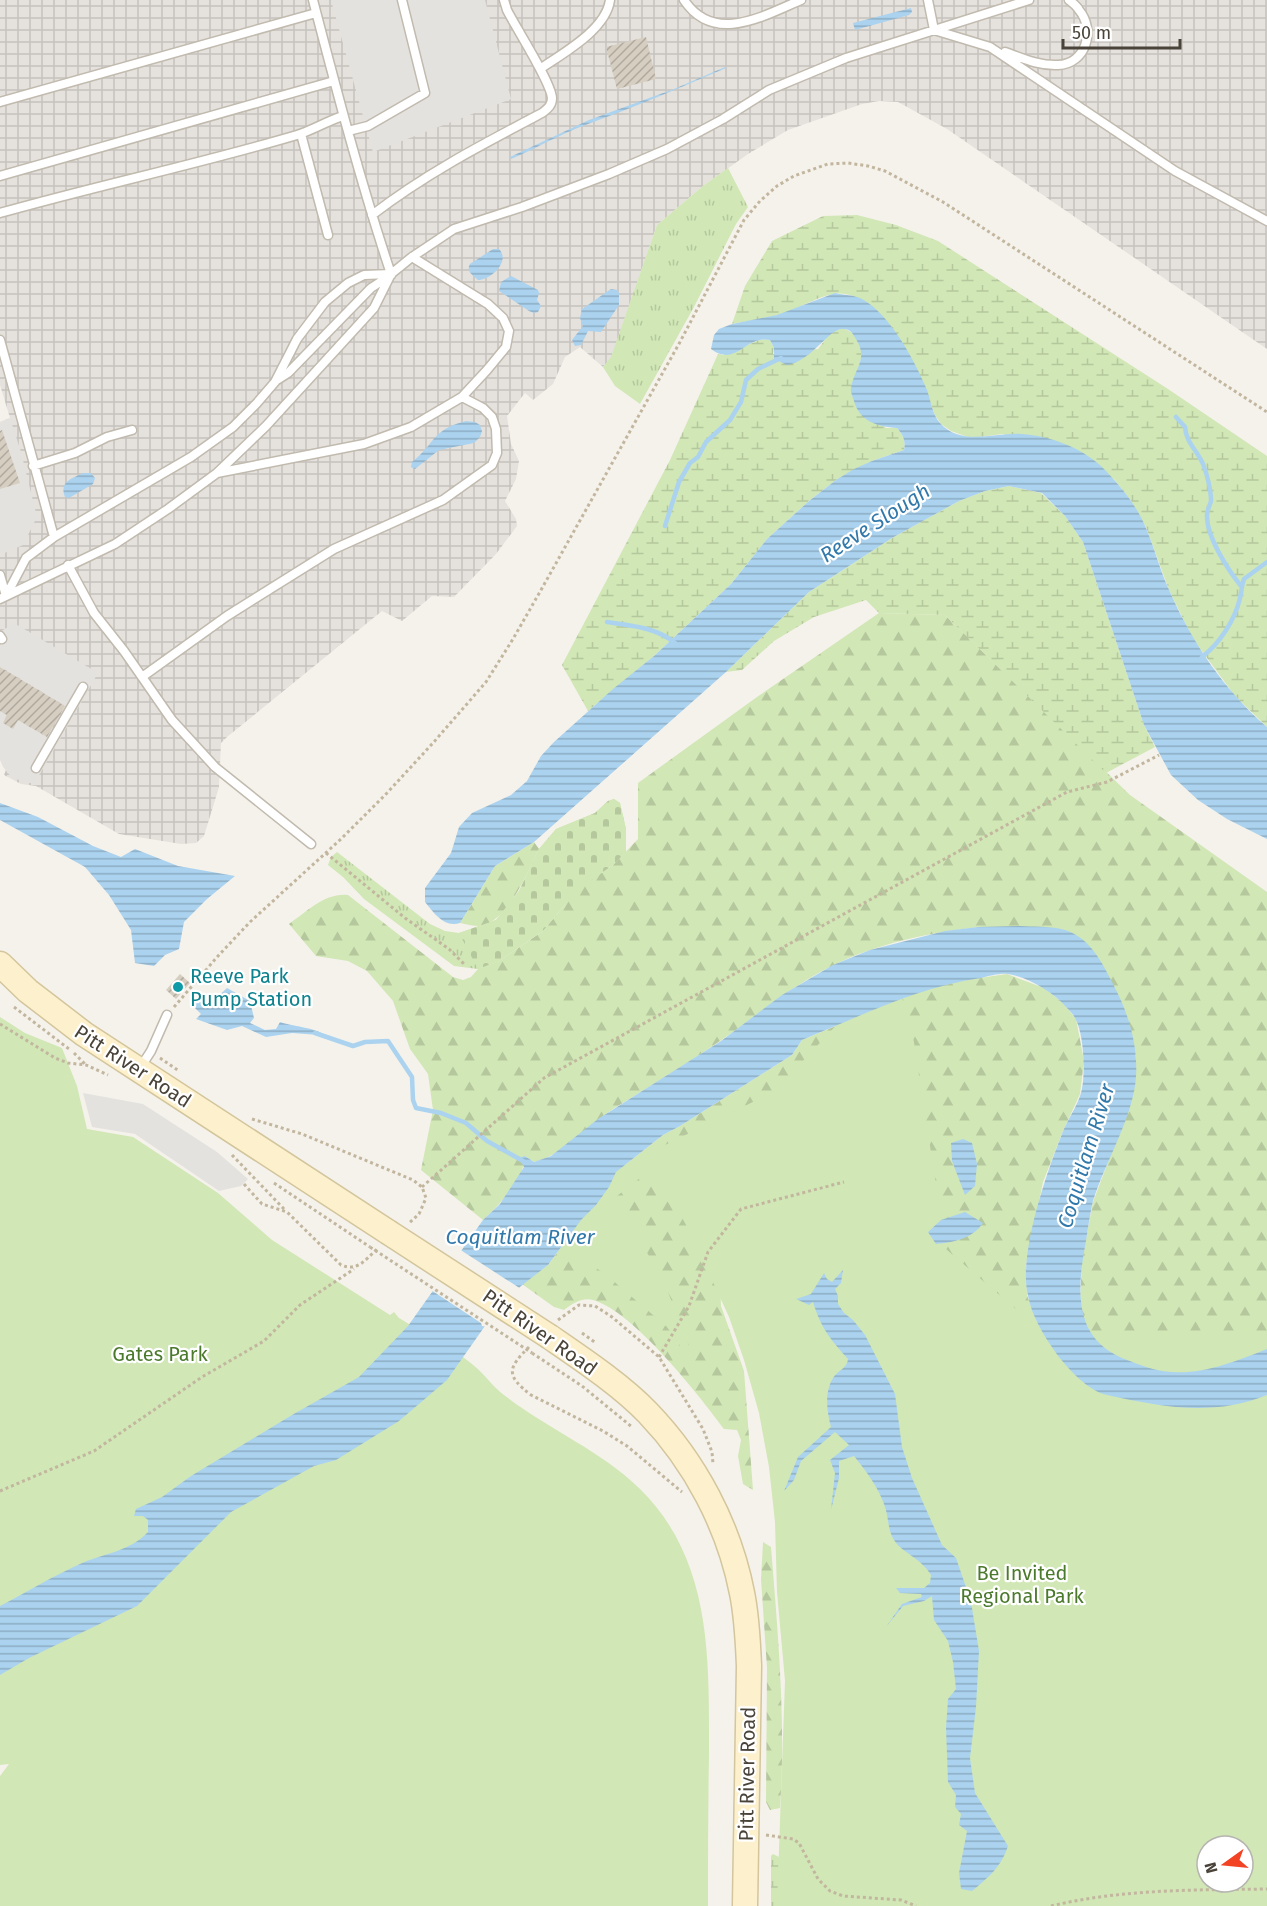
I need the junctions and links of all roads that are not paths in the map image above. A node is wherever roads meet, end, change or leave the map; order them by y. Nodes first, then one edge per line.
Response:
1 (313, 0) edge
2 (402, 0) edge
3 (504, 0) edge
4 (610, 0) edge
5 (684, 0) edge
6 (801, 0) edge
7 (928, 0) edge
8 (1029, 0) edge
9 (1069, 0) edge
10 (316, 13) junction
11 (934, 30) junction
12 (990, 46) junction
13 (540, 69) junction
14 (334, 81) junction
15 (0, 102) edge
16 (343, 116) junction
17 (348, 132) junction
18 (301, 134) junction
19 (0, 176) edge
20 (0, 213) edge
21 (372, 215) junction
22 (1267, 221) edge
23 (328, 236) dead end
24 (412, 257) junction
25 (391, 274) junction
26 (0, 340) edge
27 (275, 382) junction
28 (462, 397) junction
29 (132, 430) dead end
30 (33, 466) junction
31 (217, 473) junction
32 (54, 537) junction
33 (68, 565) junction
34 (0, 574) edge
35 (3, 598) edge
36 (142, 678) junction
37 (83, 687) dead end
38 (36, 768) dead end
39 (311, 843) dead end
40 (0, 964) edge
41 (167, 1015) road end
42 (139, 1070) junction
43 (745, 1906) edge

1 - 10 lane
2 - 17 lane
3 - 13 lane
4 - 13 lane
5 - 6 lane
7 - 11 lane
8 - 11 lane
9 - 12 lane
10 - 14 lane
10 - 15 lane
11 - 12 lane
11 - 24 lane
12 - 22 lane
13 - 21 lane
14 - 16 lane
14 - 19 lane
16 - 17 lane
16 - 18 lane
17 - 21 lane
18 - 20 lane
18 - 23 lane
21 - 25 lane
24 - 25 lane
24 - 28 lane
25 - 27 lane
25 - 27 lane
25 - 31 lane
26 - 30 lane
27 - 32 lane
28 - 31 lane
28 - 36 lane
29 - 30 lane
30 - 32 lane
31 - 33 lane
32 - 35 lane
33 - 35 lane
33 - 36 lane
34 - 35 lane
36 - 39 lane
37 - 38 lane
40 - 42 main road, Pitt River Road
41 - 42 lane
42 - 43 main road, Pitt River Road, bridge

